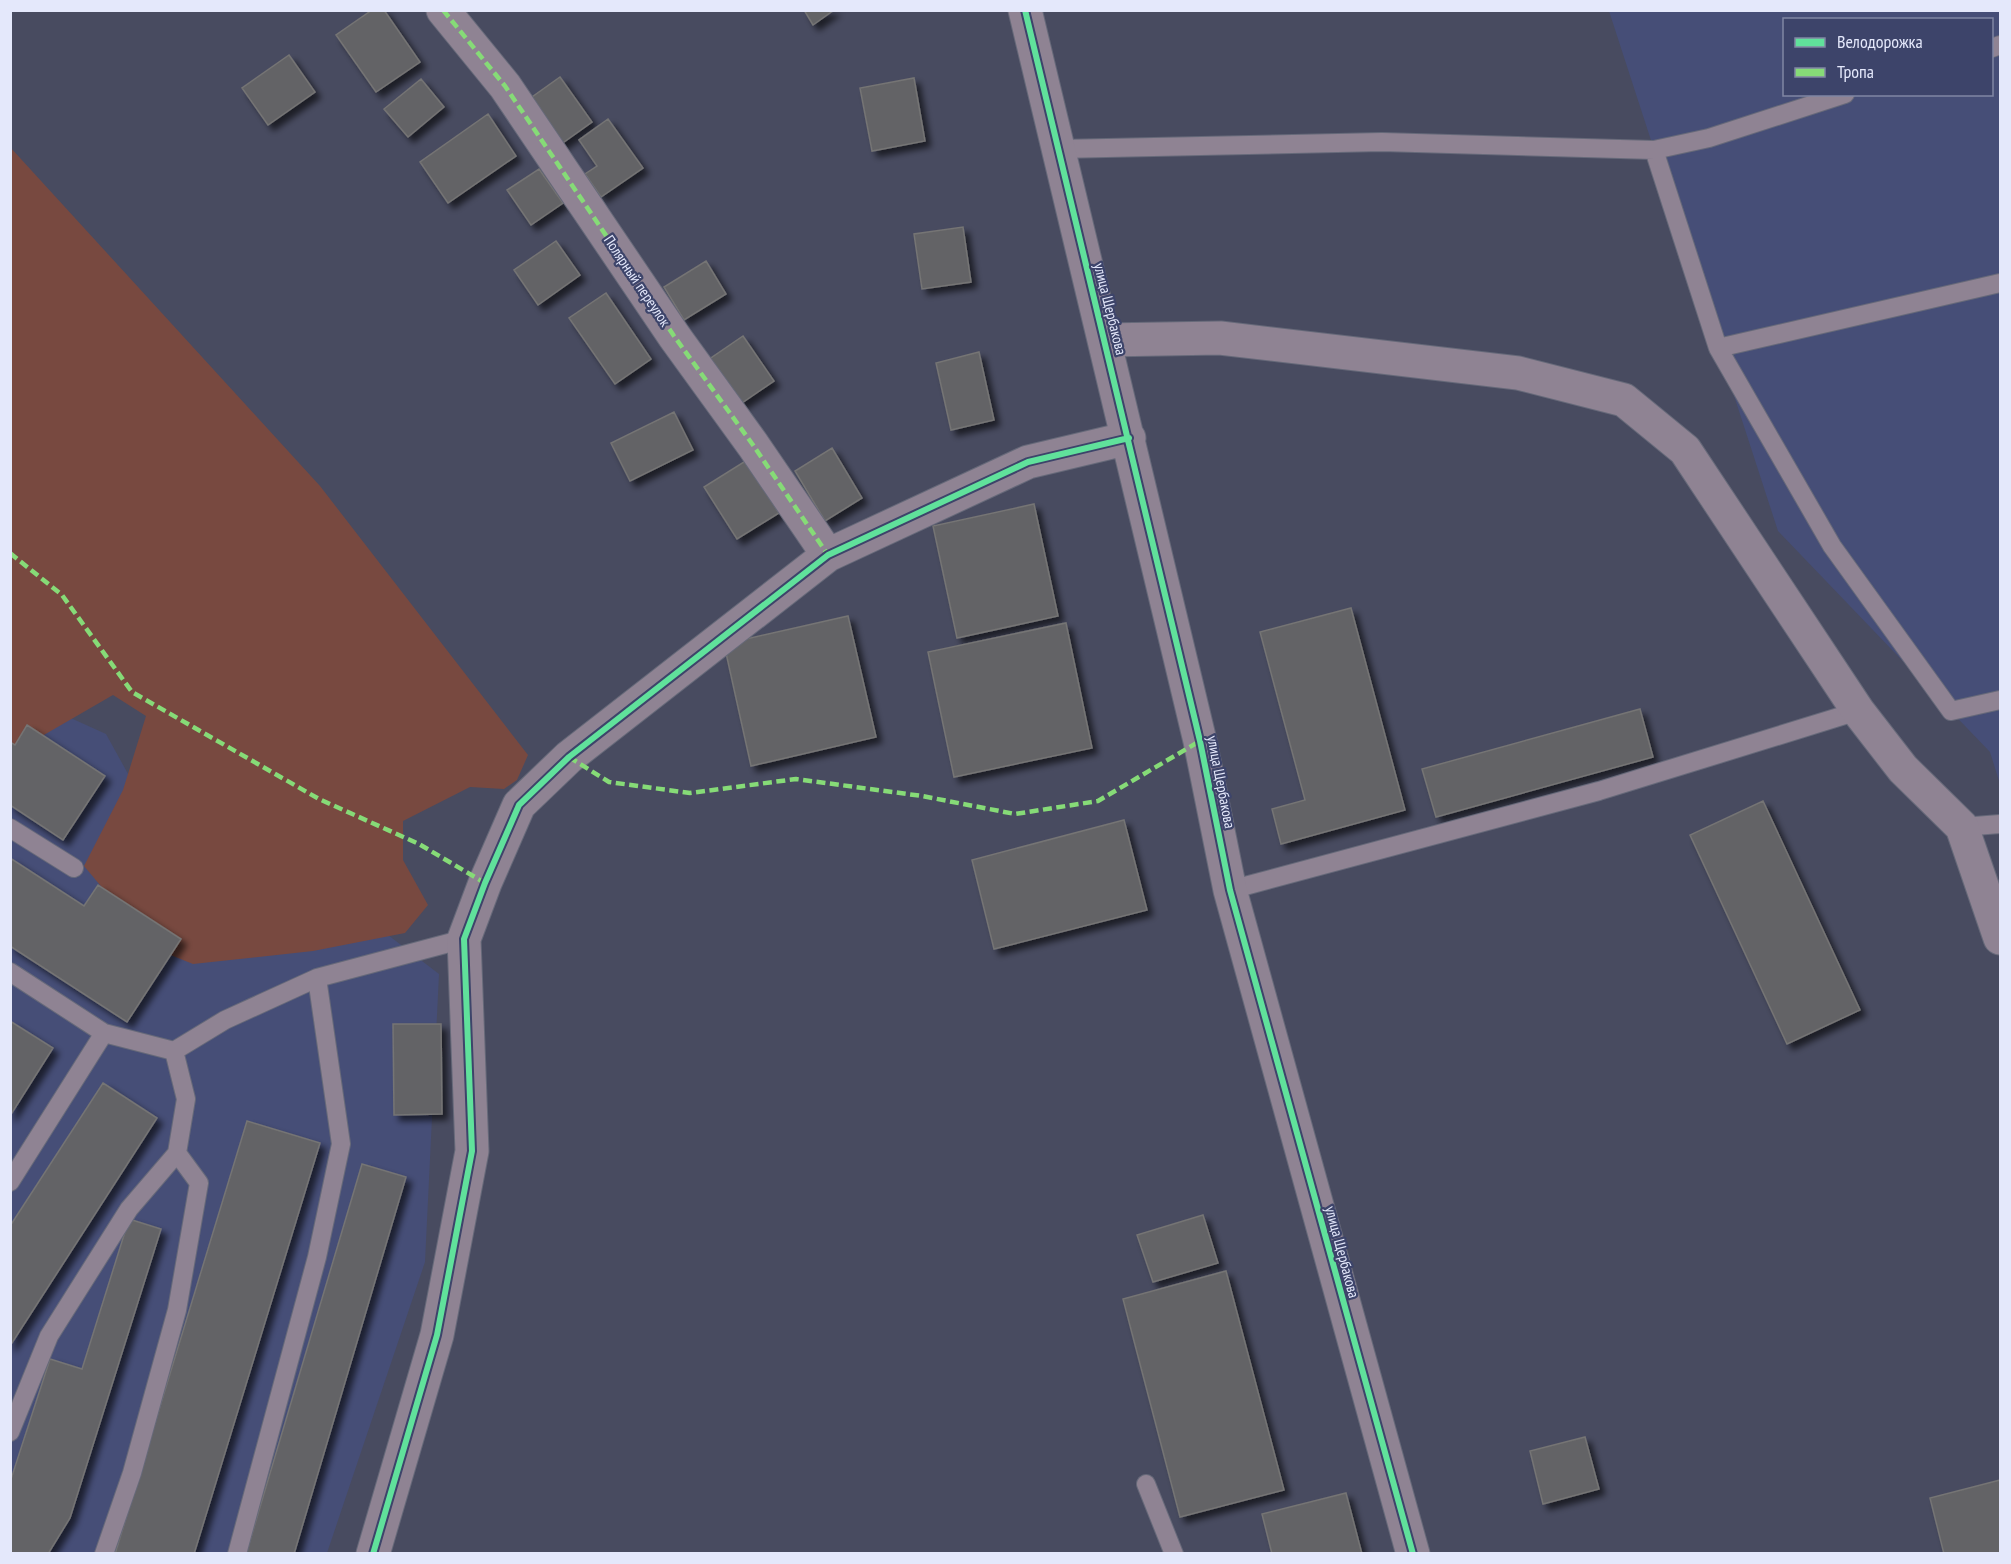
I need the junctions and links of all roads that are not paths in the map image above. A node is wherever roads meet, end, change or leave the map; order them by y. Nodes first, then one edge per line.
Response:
1 (443, 10) edge
2 (1025, 10) edge
3 (1839, 96) edge
4 (1059, 149) junction
5 (1654, 150) junction
6 (2001, 283) edge
7 (1105, 340) junction
8 (1718, 348) junction
9 (1129, 438) junction
10 (828, 555) junction
11 (2001, 700) edge
12 (1858, 711) junction
13 (2001, 824) edge
14 (1962, 827) junction
15 (10, 828) edge
16 (74, 868) dead end
17 (1230, 890) junction
18 (2001, 938) edge
19 (464, 939) junction
20 (10, 972) edge
21 (317, 978) junction
22 (104, 1033) junction
23 (174, 1051) junction
24 (177, 1153) junction
25 (10, 1182) edge
26 (10, 1432) edge
27 (1146, 1484) dead end
28 (104, 1554) edge
29 (237, 1554) edge
30 (373, 1554) edge
31 (1174, 1554) edge
32 (1413, 1554) edge

1 - 10 street, Полярный переулок
2 - 4 street, улица Щербакова
3 - 5 lane
4 - 5 lane
4 - 7 street, улица Щербакова
5 - 8 lane
6 - 8 lane
7 - 9 street, улица Щербакова
7 - 12 street
8 - 11 lane
9 - 10 street
9 - 17 street, улица Щербакова
10 - 19 street
12 - 14 street
12 - 17 lane
13 - 14 lane
14 - 18 street
15 - 16 lane
17 - 32 street, улица Щербакова
19 - 21 lane
19 - 30 street
20 - 22 lane
21 - 23 lane
21 - 29 lane
22 - 23 lane
22 - 25 lane
23 - 24 lane
24 - 26 lane
24 - 28 lane
27 - 31 lane

